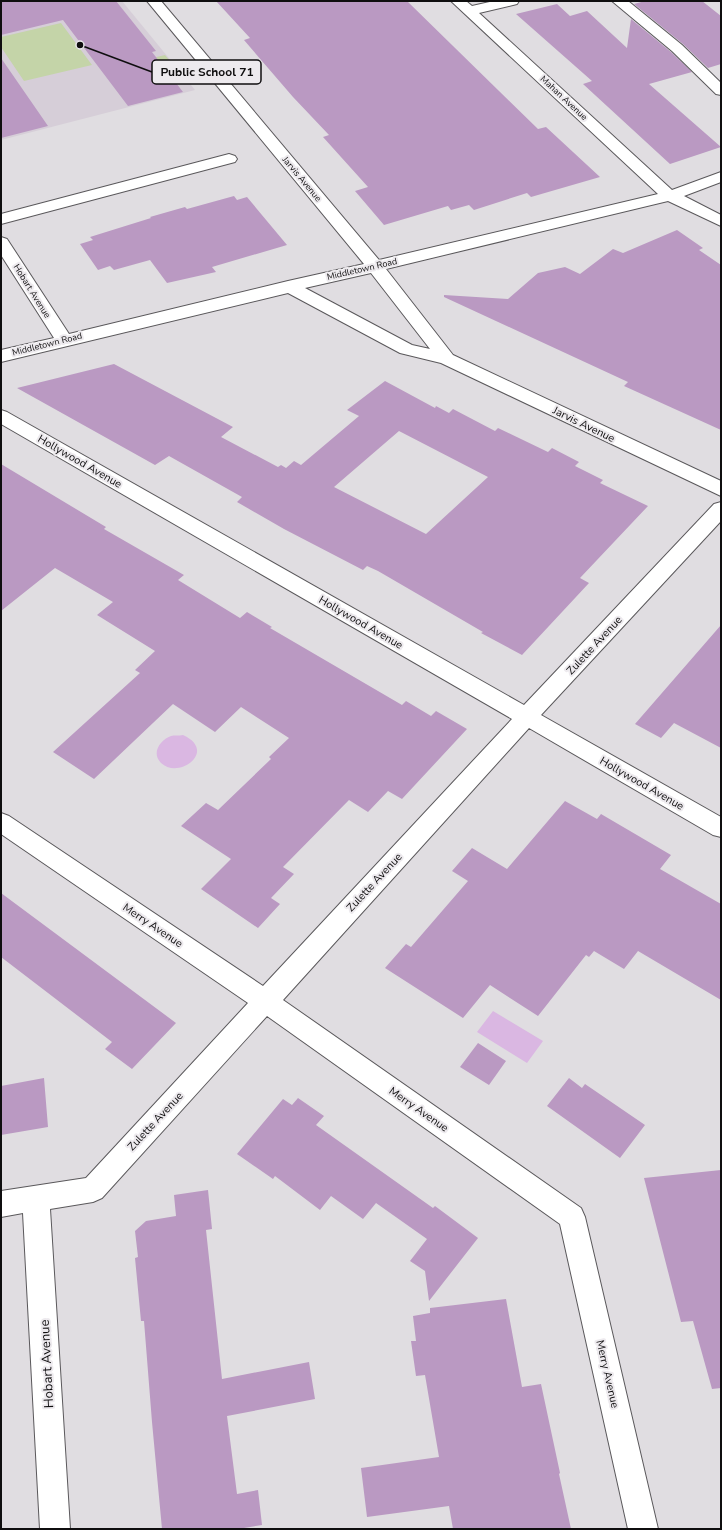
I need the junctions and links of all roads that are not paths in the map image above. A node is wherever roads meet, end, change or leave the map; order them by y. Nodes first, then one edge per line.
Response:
1 (154, 1) edge
2 (458, 1) edge
3 (512, 1) edge
4 (619, 1) edge
5 (470, 12) junction
6 (721, 91) edge
7 (229, 159) dead end
8 (721, 177) edge
9 (670, 196) junction
10 (1, 219) edge
11 (721, 221) edge
12 (1, 242) edge
13 (375, 266) junction
14 (288, 286) junction
15 (64, 340) junction
16 (1, 356) edge
17 (447, 359) junction
18 (1, 416) edge
19 (721, 489) edge
20 (721, 509) edge
21 (526, 717) junction
22 (1, 822) edge
23 (721, 828) edge
24 (265, 1001) junction
25 (36, 1199) junction
26 (1, 1204) edge
27 (55, 1529) edge
28 (643, 1529) edge

1 - 13 street, Jarvis Avenue
2 - 5 street, Mahan Avenue
3 - 5 street
4 - 6 street
5 - 9 street, Mahan Avenue
7 - 10 street
8 - 9 street, Middletown Road
9 - 11 street, Mahan Avenue
9 - 13 street, Middletown Road
12 - 15 street, Hobart Avenue
13 - 14 street, Middletown Road
13 - 17 street, Jarvis Avenue
14 - 15 street, Middletown Road
14 - 17 street, Jarvis Avenue
15 - 16 street, Middletown Road
17 - 19 street, Jarvis Avenue
18 - 21 street, Hollywood Avenue
20 - 21 street, Zulette Avenue
21 - 23 street, Hollywood Avenue
21 - 24 street, Zulette Avenue
22 - 24 street, Merry Avenue
24 - 25 street, Zulette Avenue
24 - 28 street, Merry Avenue
25 - 26 street, Zulette Avenue
25 - 27 street, Hobart Avenue

